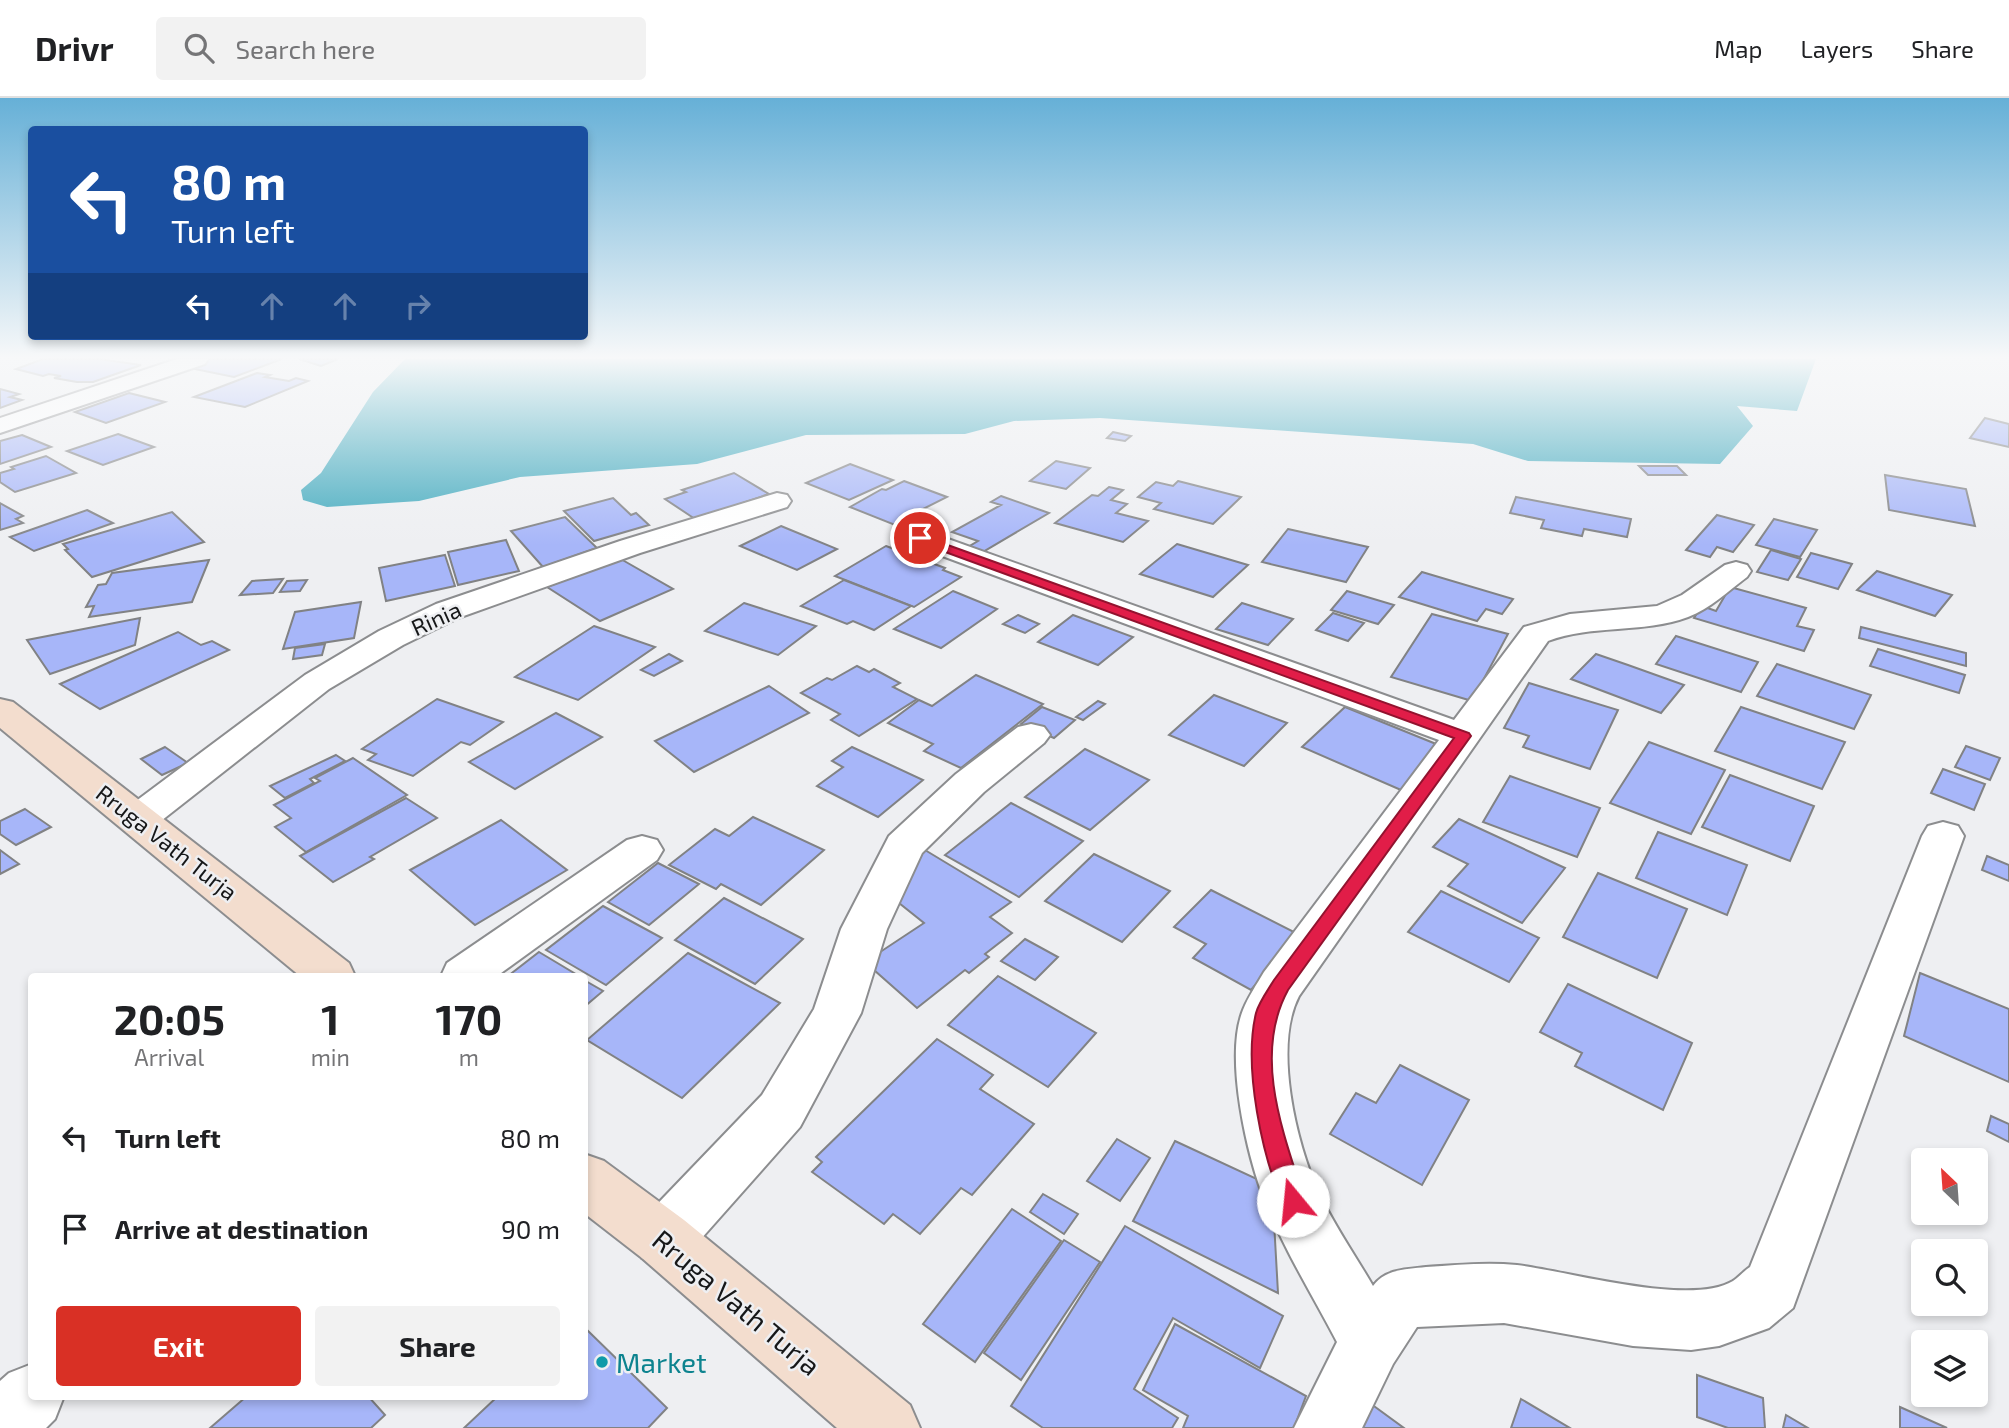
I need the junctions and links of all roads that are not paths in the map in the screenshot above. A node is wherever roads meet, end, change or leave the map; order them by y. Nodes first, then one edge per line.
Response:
1 (777, 501) dead end
2 (920, 538) dead end
3 (1736, 571) dead end
4 (0, 710) edge
5 (1031, 735) dead end
6 (1463, 736) junction
7 (138, 819) junction
8 (1943, 836) dead end
9 (642, 850) dead end
10 (328, 973) edge
11 (468, 973) edge
12 (588, 1182) edge
13 (663, 1239) junction
14 (1371, 1342) junction
15 (28, 1400) edge
16 (0, 1426) edge
17 (887, 1428) edge
18 (1327, 1428) edge

1 - 7 street, Rinia
2 - 6 street
3 - 6 street
4 - 7 street, Rruga Vath Turja
5 - 13 street
6 - 14 street
7 - 10 street, Rruga Vath Turja
8 - 14 street
9 - 11 street
12 - 13 street, Rruga Vath Turja
13 - 17 street, Rruga Vath Turja
14 - 18 street
15 - 16 street

